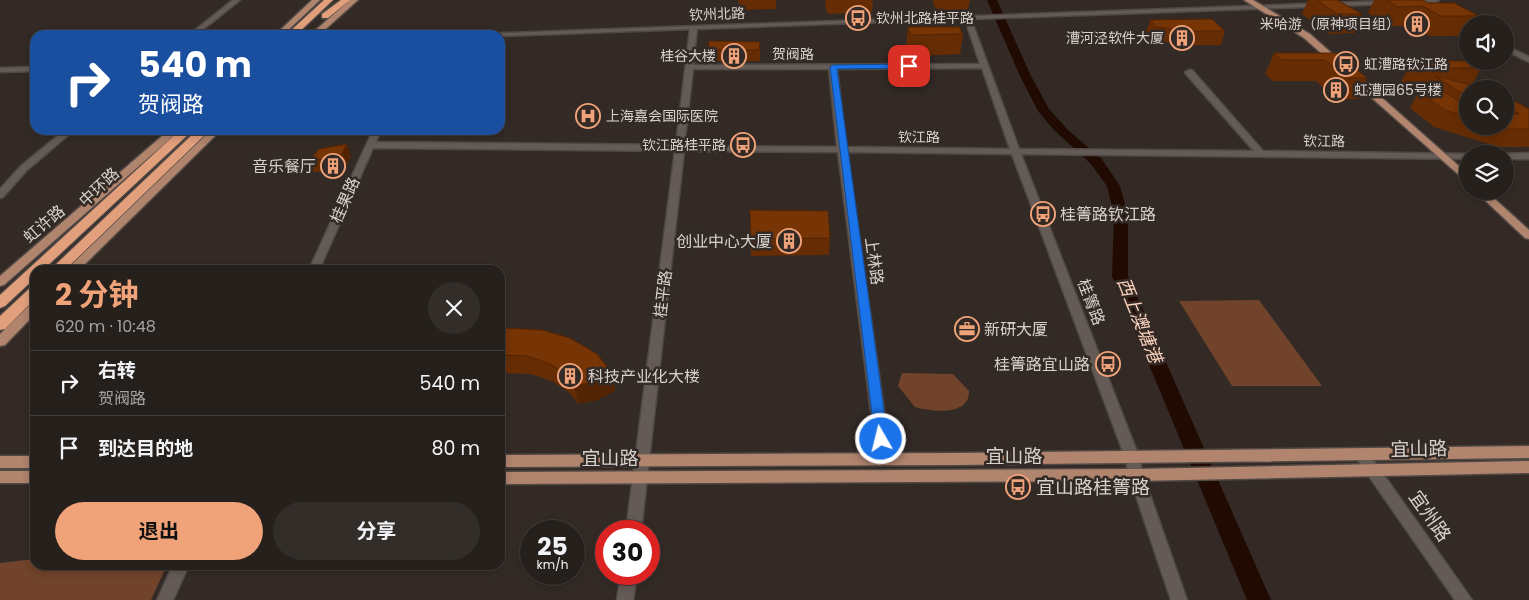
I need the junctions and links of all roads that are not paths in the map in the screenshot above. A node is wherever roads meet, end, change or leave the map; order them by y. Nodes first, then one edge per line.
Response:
1 (237, 0) edge
2 (316, 0) edge
3 (322, 0) edge
4 (329, 0) edge
5 (341, 0) edge
6 (346, 0) edge
7 (354, 0) edge
8 (1248, 0) edge
9 (1436, 0) edge
10 (1402, 1) edge
11 (1420, 1) edge
12 (1392, 2) edge
13 (1262, 6) junction
14 (1436, 9) edge
15 (325, 16) junction
16 (967, 17) junction
17 (694, 28) junction
18 (198, 30) edge
19 (283, 30) edge
20 (297, 30) edge
21 (300, 30) edge
22 (302, 30) edge
23 (320, 30) edge
24 (505, 34) edge
25 (1514, 52) edge
26 (1529, 60) edge
27 (984, 66) junction
28 (691, 67) junction
29 (833, 67) junction
30 (30, 69) edge
31 (0, 70) edge
32 (1189, 72) dead end
33 (64, 135) edge
34 (169, 135) edge
35 (182, 135) edge
36 (199, 135) edge
37 (211, 135) edge
38 (375, 135) edge
39 (370, 145) junction
40 (681, 149) junction
41 (842, 150) junction
42 (1016, 152) junction
43 (1261, 154) junction
44 (1440, 155) junction
45 (1459, 156) edge
46 (1514, 156) edge
47 (1529, 156) edge
48 (1459, 172) edge
49 (0, 196) edge
50 (1490, 200) edge
51 (1529, 236) edge
52 (40, 265) edge
53 (62, 265) edge
54 (77, 265) edge
55 (316, 265) edge
56 (30, 275) edge
57 (0, 282) edge
58 (30, 296) edge
59 (0, 303) edge
60 (30, 312) edge
61 (0, 325) edge
62 (0, 342) edge
63 (1529, 452) edge
64 (1362, 455) junction
65 (1132, 457) junction
66 (884, 459) junction
67 (505, 461) edge
68 (0, 462) edge
69 (30, 462) edge
70 (643, 462) junction
71 (1529, 467) edge
72 (1373, 469) junction
73 (1136, 475) junction
74 (0, 477) edge
75 (30, 477) edge
76 (505, 478) edge
77 (641, 478) junction
78 (635, 520) edge
79 (179, 570) edge
80 (627, 585) edge
81 (165, 600) edge
82 (625, 600) edge
83 (1179, 600) edge
84 (1464, 600) edge

1 - 18 street
2 - 19 main road
3 - 20 highway
4 - 21 highway
5 - 15 highway
6 - 15 highway
7 - 23 main road
8 - 13 main road
9 - 11 street
10 - 11 street
11 - 14 street
12 - 13 street, 钦州北路
13 - 16 street, 钦州北路
13 - 44 main road
15 - 22 highway
16 - 17 street, 钦州北路
16 - 27 street, 桂箐路
17 - 24 street, 钦州北路
17 - 28 street, 桂平路
25 - 26 street
27 - 29 street, 贺阀路
27 - 42 street, 桂箐路
28 - 29 street, 贺阀路
28 - 40 street, 桂平路
29 - 41 street, 上林路
30 - 31 street
32 - 43 street
33 - 49 street
34 - 57 main road, 虹许路
35 - 52 highway, 中环路
36 - 53 highway, 中环路
37 - 54 main road
38 - 39 street, 桂果路
39 - 40 street, 钦江路
39 - 55 street, 桂果路
40 - 41 street, 钦江路
40 - 70 street, 桂平路
41 - 42 street, 钦江路
41 - 66 street, 上林路
42 - 43 street, 钦江路
42 - 65 street, 桂箐路
43 - 44 street, 钦江路
44 - 45 street, 钦江路
44 - 48 main road
46 - 47 street
50 - 51 main road
56 - 59 highway, 中环路
58 - 61 highway
60 - 62 main road
63 - 64 main road, 宜山路
64 - 65 main road, 宜山路
64 - 72 street, 宜州路
65 - 66 main road, 宜山路
65 - 73 street, 桂箐路
66 - 70 main road, 宜山路
67 - 70 main road, 宜山路
68 - 69 main road
70 - 77 street, 桂平路
71 - 72 main road, 宜山路
72 - 73 main road, 宜山路
72 - 84 street, 宜州路
73 - 77 main road, 宜山路
73 - 83 street, 桂箐路
74 - 75 main road
76 - 77 main road, 宜山路
77 - 78 street, 桂平路
79 - 81 street
80 - 82 street

